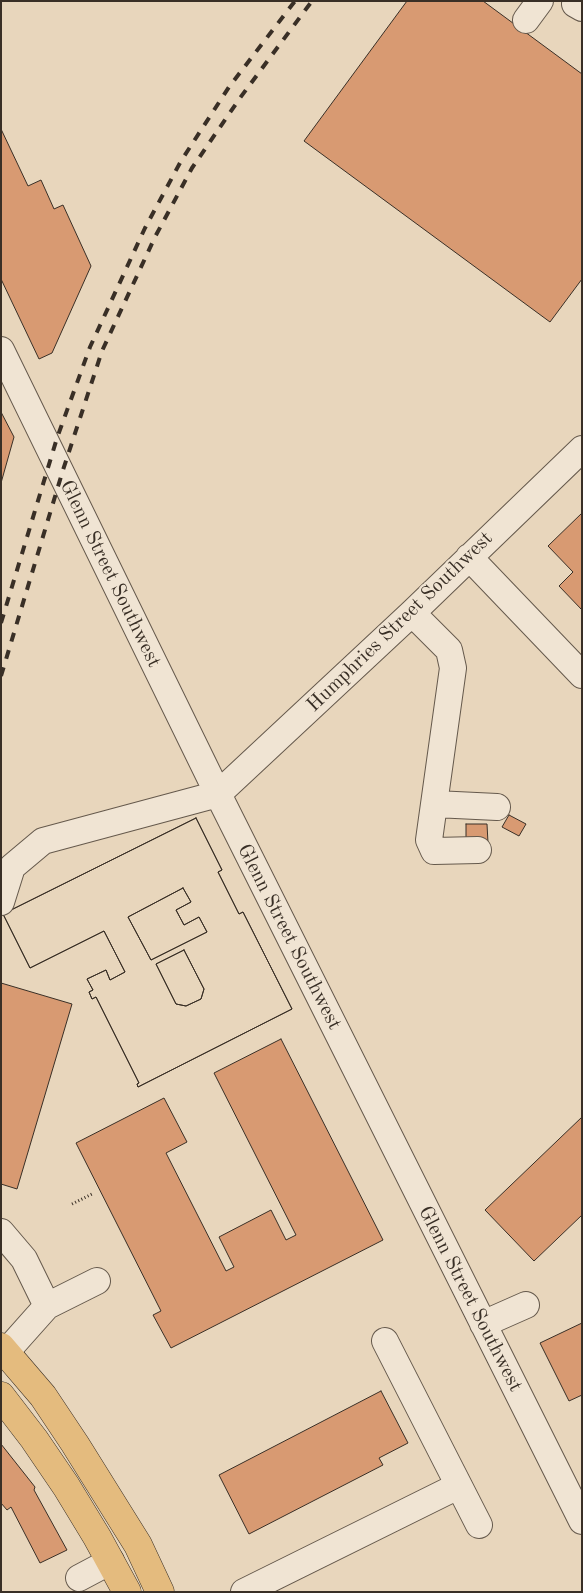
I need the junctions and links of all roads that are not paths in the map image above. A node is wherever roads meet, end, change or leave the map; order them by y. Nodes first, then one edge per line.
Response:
1 (577, 1) edge
2 (582, 8) edge
3 (1, 350) edge
4 (582, 449) edge
5 (469, 557) junction
6 (412, 613) junction
7 (582, 675) edge
8 (218, 794) junction
9 (434, 804) junction
10 (497, 807) dead end
11 (478, 850) dead end
12 (1, 902) edge
13 (1, 1232) edge
14 (97, 1281) dead end
15 (526, 1305) dead end
16 (47, 1306) junction
17 (483, 1324) junction
18 (385, 1342) dead end
19 (4, 1350) edge
20 (1, 1396) edge
21 (458, 1486) junction
22 (582, 1522) edge
23 (478, 1525) dead end
24 (111, 1561) junction
25 (79, 1578) dead end
26 (127, 1592) edge
27 (160, 1592) edge
28 (244, 1592) edge

1 - 2 street
3 - 8 street, Glenn Street Southwest
4 - 5 street, Humphries Street Southwest
5 - 6 street, Humphries Street Southwest
5 - 7 street
6 - 8 street, Humphries Street Southwest
6 - 9 street
8 - 12 street
8 - 17 street, Glenn Street Southwest
9 - 10 street
9 - 11 street
13 - 16 street
14 - 16 street
15 - 17 street
16 - 19 street
17 - 22 street, Glenn Street Southwest
18 - 21 street
19 - 27 main road
20 - 24 main road
21 - 23 street
21 - 28 street
24 - 25 street
24 - 26 main road

